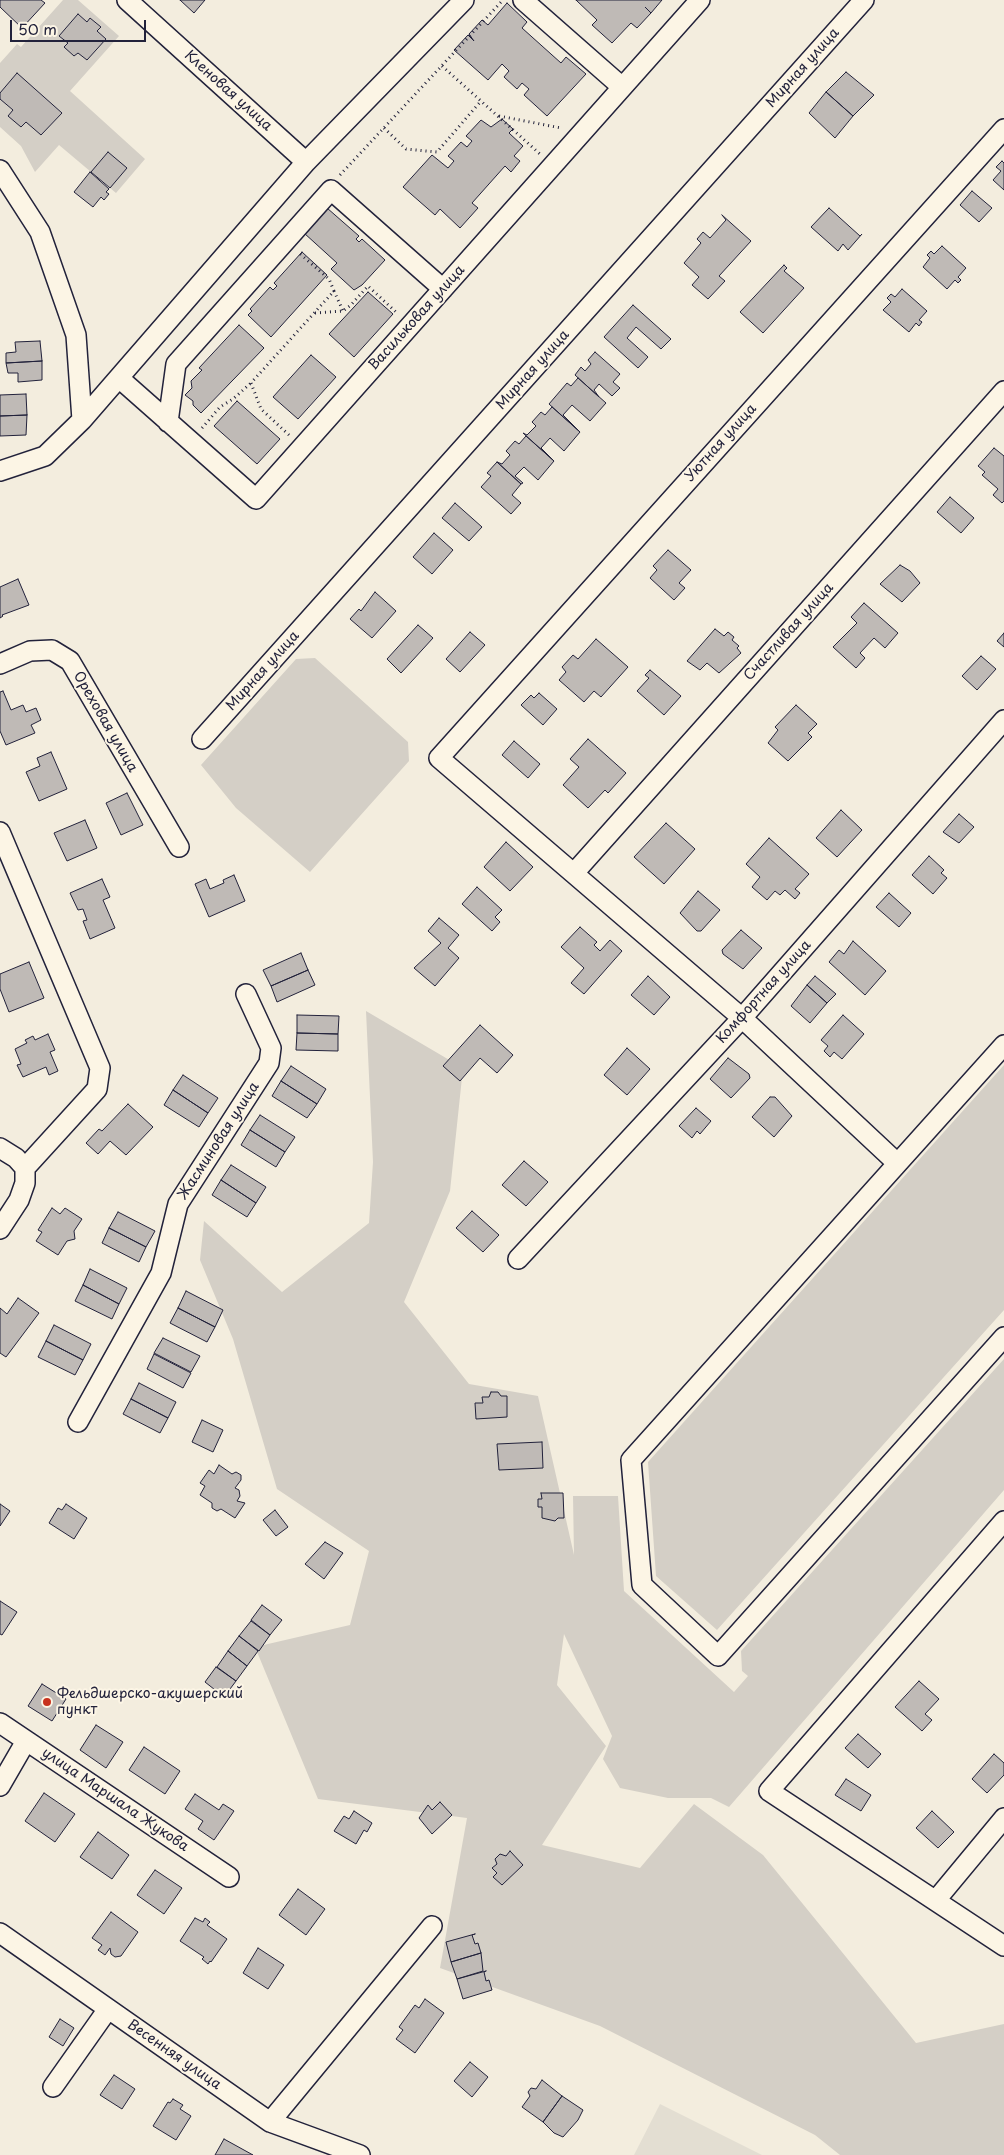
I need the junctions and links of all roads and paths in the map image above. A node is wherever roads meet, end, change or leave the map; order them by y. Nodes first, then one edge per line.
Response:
1 (128, 0) edge
2 (464, 0) edge
3 (503, 0) edge
4 (523, 0) edge
5 (700, 0) edge
6 (864, 0) edge
7 (442, 66) junction
8 (622, 87) junction
9 (481, 101) junction
10 (498, 116) junction
11 (384, 128) junction
12 (1004, 128) edge
13 (582, 132) junction
14 (306, 162) junction
15 (553, 166) junction
16 (0, 170) edge
17 (338, 177) dead end
18 (285, 241) junction
19 (443, 289) junction
20 (334, 291) junction
21 (343, 310) junction
22 (314, 313) junction
23 (422, 313) junction
24 (119, 378) junction
25 (251, 383) junction
26 (1004, 392) edge
27 (82, 420) junction
28 (168, 422) junction
29 (191, 442) junction
30 (303, 447) junction
31 (0, 471) edge
32 (0, 664) edge
33 (1004, 720) edge
34 (202, 739) dead end
35 (0, 832) edge
36 (179, 847) dead end
37 (574, 873) junction
38 (246, 994) dead end
39 (742, 1018) junction
40 (1004, 1045) edge
41 (0, 1148) edge
42 (897, 1163) junction
43 (25, 1168) junction
44 (0, 1229) edge
45 (518, 1258) dead end
46 (1004, 1337) edge
47 (78, 1422) dead end
48 (1004, 1521) edge
49 (0, 1723) edge
50 (26, 1742) junction
51 (0, 1786) edge
52 (1004, 1818) edge
53 (229, 1877) dead end
54 (936, 1900) junction
55 (432, 1926) dead end
56 (0, 1933) edge
57 (1004, 1946) edge
58 (108, 2009) junction
59 (53, 2087) dead end
60 (270, 2122) junction
61 (360, 2155) edge

1 - 14 street, Кленовая улица
2 - 14 street
3 - 7 path
4 - 8 street
5 - 8 street, Васильковая улица
6 - 34 street, Мирная улица
7 - 9 path
7 - 11 path
8 - 13 street, Васильковая улица
9 - 10 path
9 - 11 path
10 - 13 path
10 - 15 path
11 - 17 path
12 - 37 street, Уютная улица
13 - 15 street, Васильковая улица
14 - 24 street
15 - 19 street, Васильковая улица
16 - 27 street
18 - 19 street
18 - 20 path
18 - 28 street
19 - 23 street, Васильковая улица
20 - 21 path
20 - 22 path
21 - 22 path
21 - 23 path
22 - 25 path
23 - 30 street, Васильковая улица
24 - 27 street
24 - 28 street, Васильковая улица
25 - 29 path
25 - 30 path
26 - 37 street, Счастливая улица
27 - 31 street
28 - 29 street, Васильковая улица
29 - 30 street, Васильковая улица
32 - 36 street, Ореховая улица
33 - 39 street, Комфортная улица
35 - 43 street
37 - 39 street
38 - 47 street, Жасминовая улица
39 - 42 street
39 - 45 street, Комфортная улица
40 - 42 street
41 - 43 street
42 - 46 street
43 - 44 street
48 - 54 street
49 - 50 street, улица Маршала Жукова
50 - 51 street
50 - 53 street, улица Маршала Жукова
52 - 54 street
54 - 57 street
55 - 60 street
56 - 58 street, Весенняя улица
58 - 59 street
58 - 60 street, Весенняя улица
60 - 61 street, Весенняя улица

